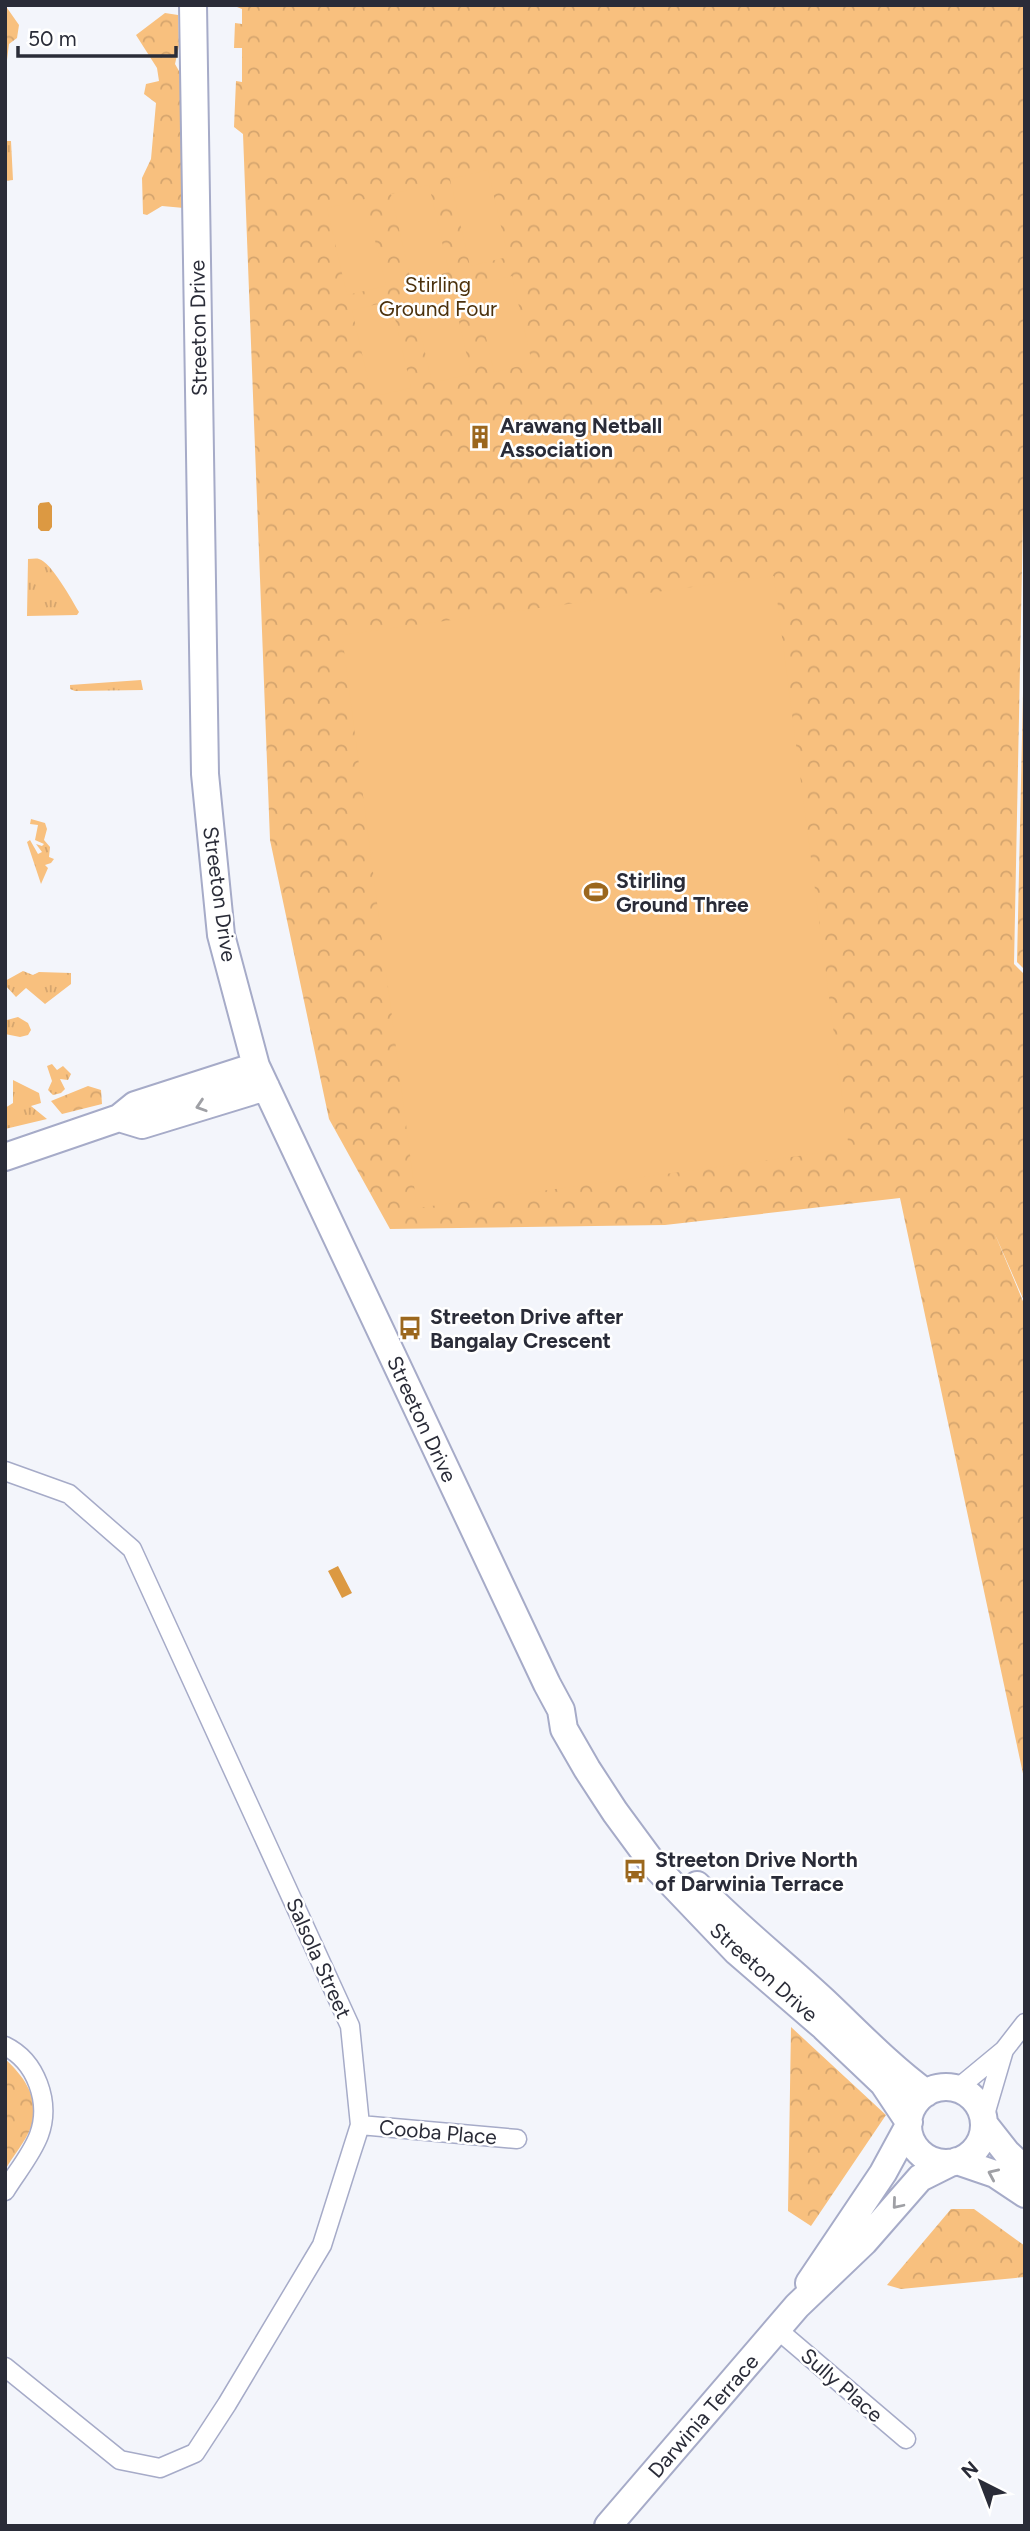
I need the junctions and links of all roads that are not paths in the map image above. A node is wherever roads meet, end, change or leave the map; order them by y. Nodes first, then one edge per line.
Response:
1 (193, 5) edge
2 (261, 1077) junction
3 (5, 1157) edge
4 (5, 1471) edge
5 (561, 1710) junction
6 (1025, 2023) edge
7 (5, 2046) edge
8 (1004, 2050) junction
9 (958, 2088) junction
10 (926, 2093) junction
11 (984, 2121) junction
12 (909, 2124) junction
13 (360, 2125) junction
14 (517, 2139) dead end
15 (954, 2162) junction
16 (1025, 2170) edge
17 (5, 2191) edge
18 (1025, 2194) edge
19 (797, 2306) junction
20 (778, 2330) junction
21 (5, 2367) edge
22 (906, 2440) dead end
23 (608, 2526) edge

1 - 2 main road, Streeton Drive
2 - 3 main road
2 - 5 main road, Streeton Drive
4 - 13 street, Salsola Street
5 - 10 main road, Streeton Drive
5 - 12 main road, Streeton Drive
6 - 8 street
7 - 17 street
8 - 9 street
8 - 11 street
9 - 10 main road
9 - 11 main road
10 - 12 main road
11 - 15 main road
11 - 16 main road
12 - 15 main road
12 - 19 main road, Darwinia Terrace
13 - 14 street, Cooba Place
13 - 21 street, Salsola Street
18 -> 15 main road
15 -> 19 main road, Darwinia Terrace
19 - 20 main road, Darwinia Terrace
20 - 22 street, Sully Place
20 - 23 main road, Darwinia Terrace

